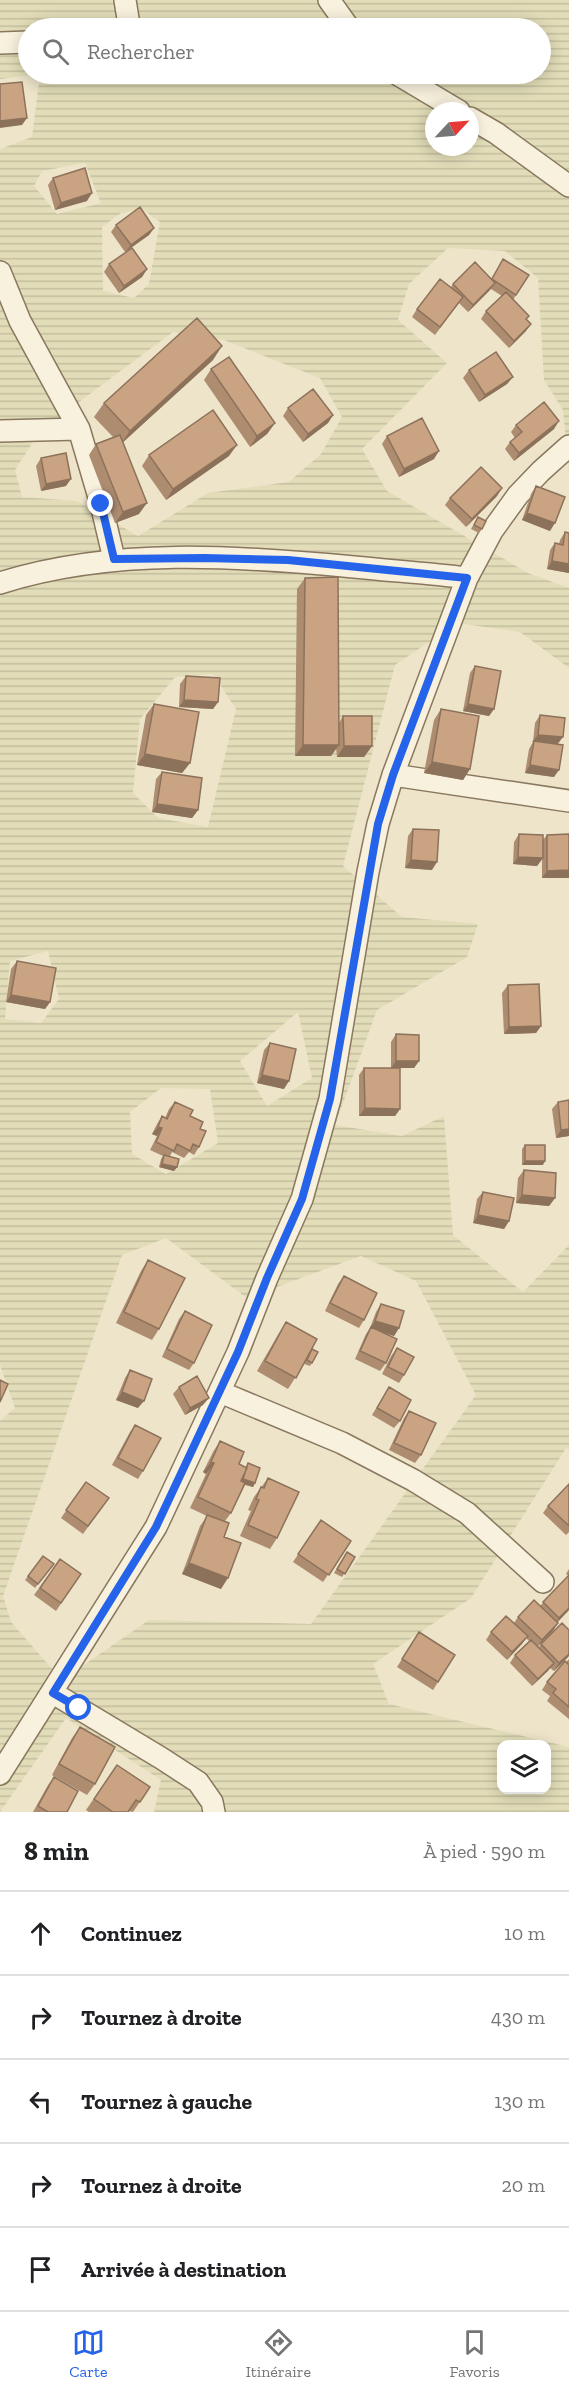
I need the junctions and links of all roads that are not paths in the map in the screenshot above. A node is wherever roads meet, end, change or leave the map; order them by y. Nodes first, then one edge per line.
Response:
1 (125, 0) edge
2 (329, 0) edge
3 (128, 18) edge
4 (342, 18) edge
5 (18, 42) edge
6 (0, 43) edge
7 (414, 84) edge
8 (444, 102) edge
9 (479, 123) edge
10 (569, 186) edge
11 (0, 272) edge
12 (79, 429) junction
13 (0, 431) edge
14 (569, 446) edge
15 (114, 559) junction
16 (467, 578) junction
17 (0, 583) edge
18 (393, 775) junction
19 (569, 801) edge
20 (220, 1392) junction
21 (543, 1582) dead end
22 (53, 1693) junction
23 (0, 1774) edge
24 (214, 1812) edge

1 - 3 street
2 - 4 street
5 - 6 street
7 - 8 street
9 - 10 street
11 - 12 street
12 - 13 street
12 - 15 street
14 - 16 street
15 - 16 street
15 - 17 street
16 - 18 street
18 - 19 street
18 - 20 street
20 - 21 street
20 - 22 street
22 - 23 street
22 - 24 street

